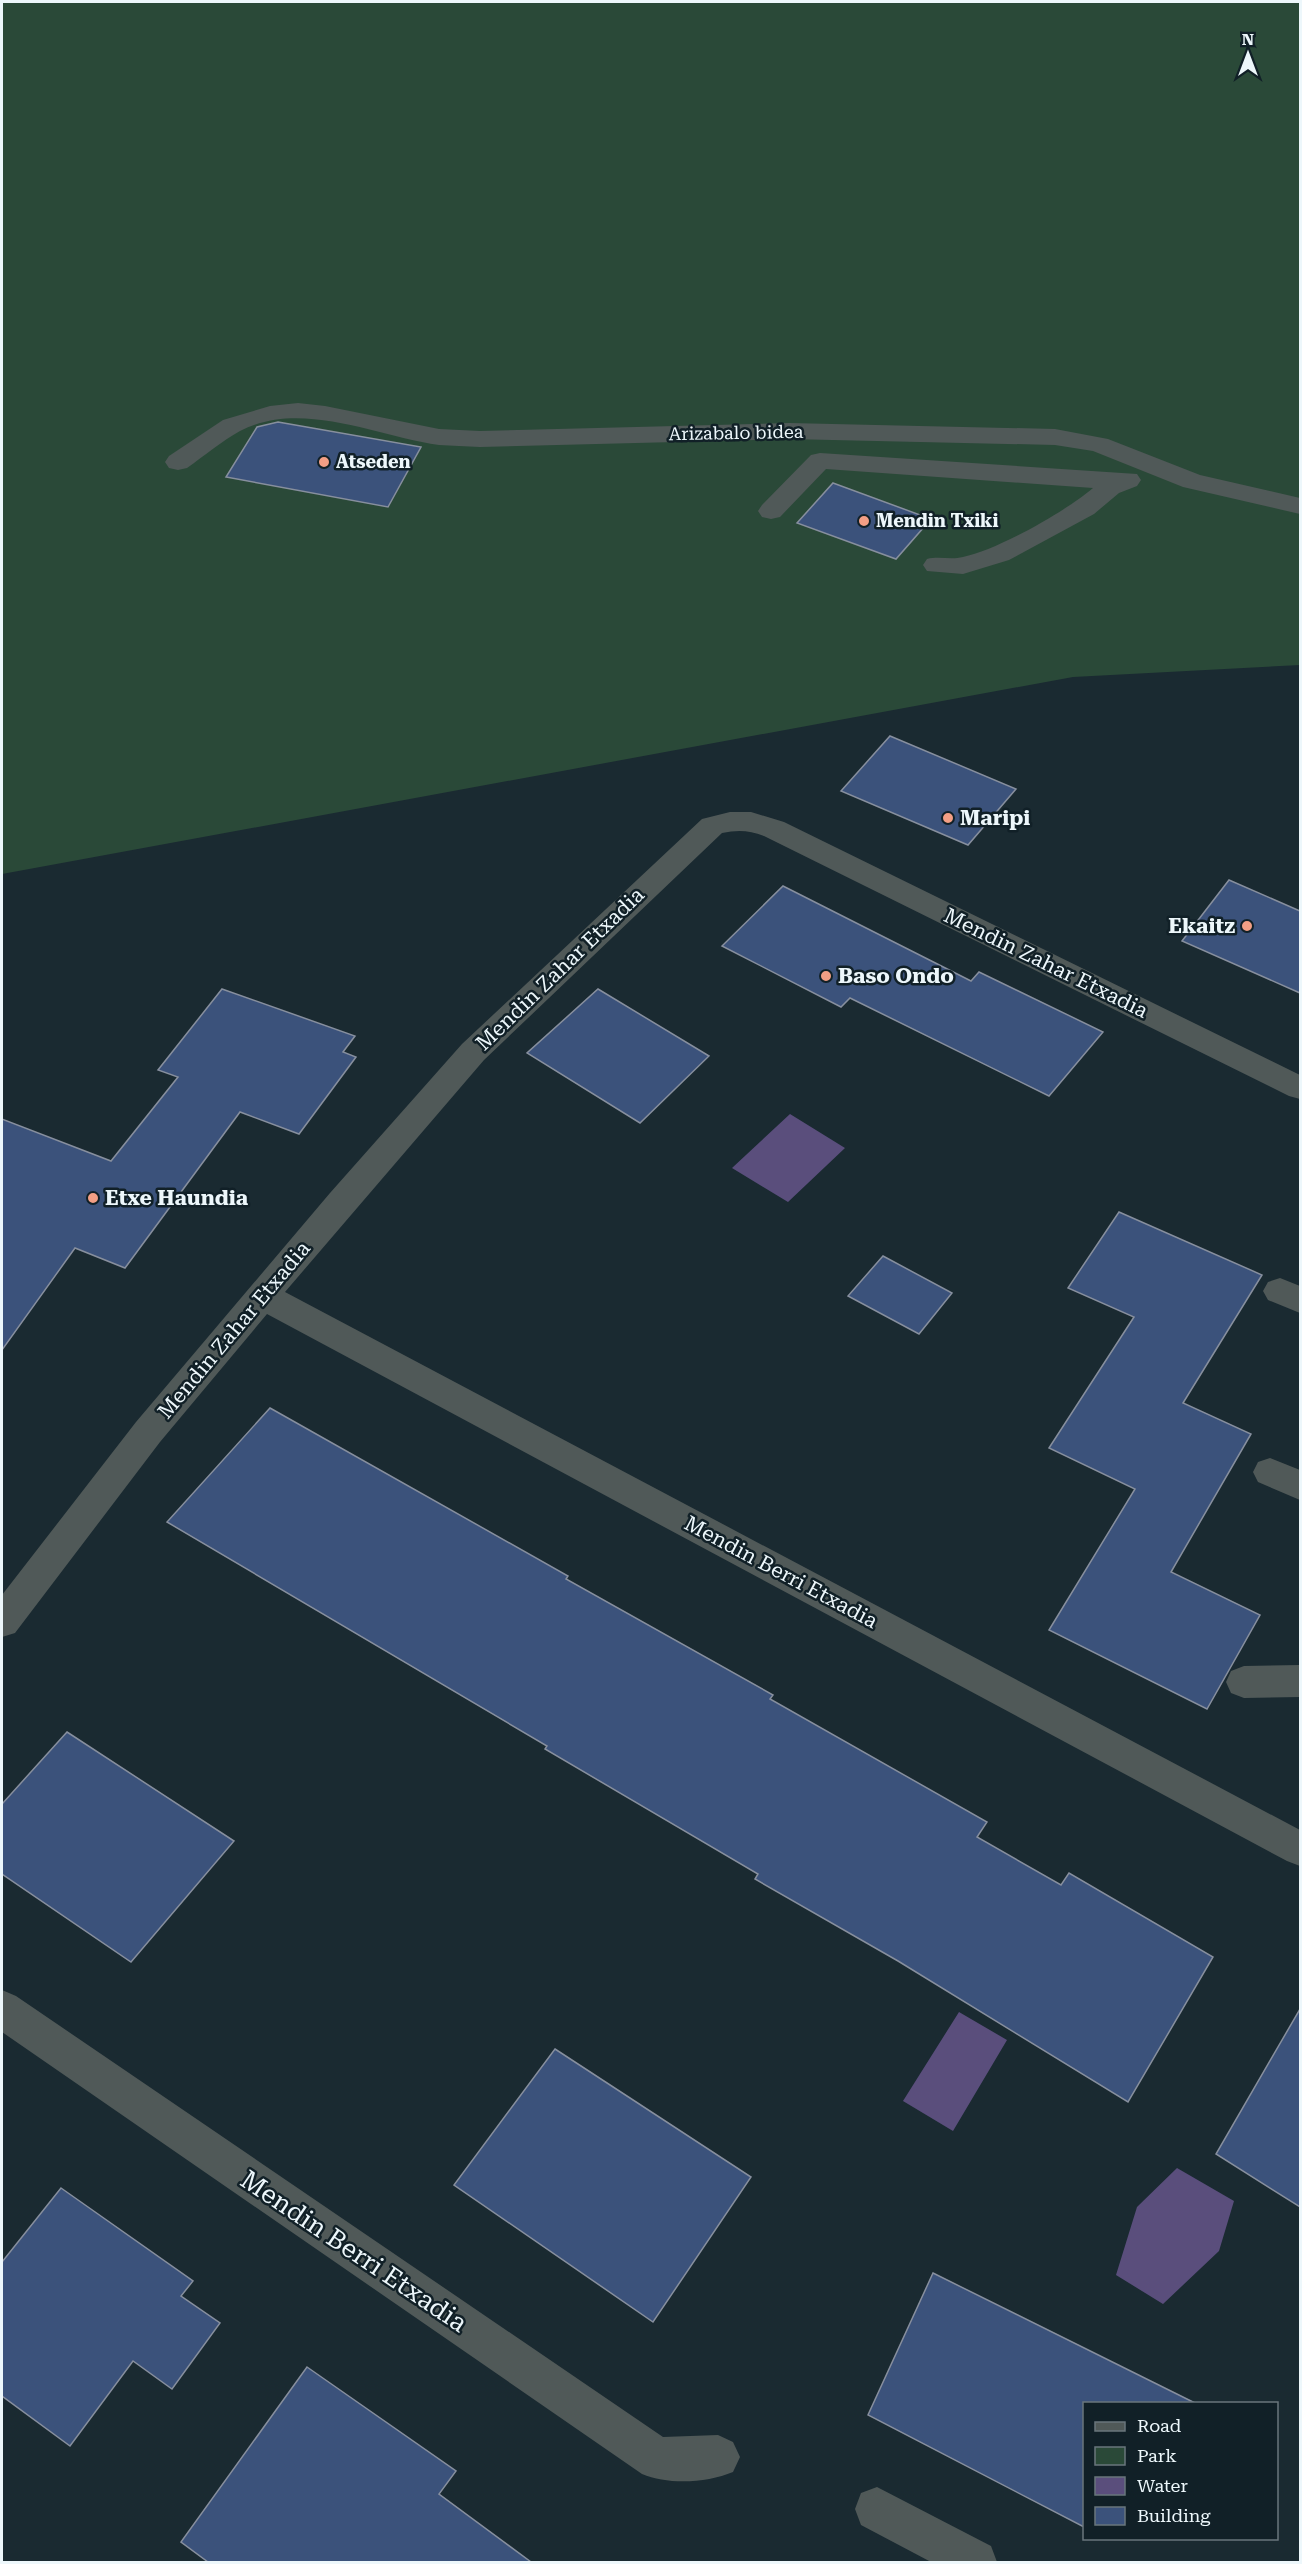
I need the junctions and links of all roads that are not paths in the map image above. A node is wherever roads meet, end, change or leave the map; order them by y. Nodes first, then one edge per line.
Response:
1 (178, 462) dead end
2 (1164, 470) junction
3 (1127, 480) junction
4 (1300, 506) edge
5 (771, 511) dead end
6 (936, 565) dead end
7 (1300, 1088) edge
8 (262, 1296) junction
9 (1270, 1472) dead end
10 (1300, 1486) edge
11 (2, 1622) edge
12 (1300, 1681) edge
13 (1244, 1682) dead end
14 (1300, 1849) edge
15 (2, 2009) edge
16 (718, 2457) dead end
17 (878, 2509) dead end
18 (975, 2562) edge

1 - 2 street, Arizabalo bidea
2 - 3 street
2 - 4 street, Arizabalo bidea
3 - 5 street
3 - 6 street
7 - 8 street, Mendin Zahar Etxadia
8 - 11 street, Mendin Zahar Etxadia
8 - 14 street, Mendin Berri Etxadia
9 - 10 street
12 - 13 street
15 - 16 street, Mendin Berri Etxadia
17 - 18 street

